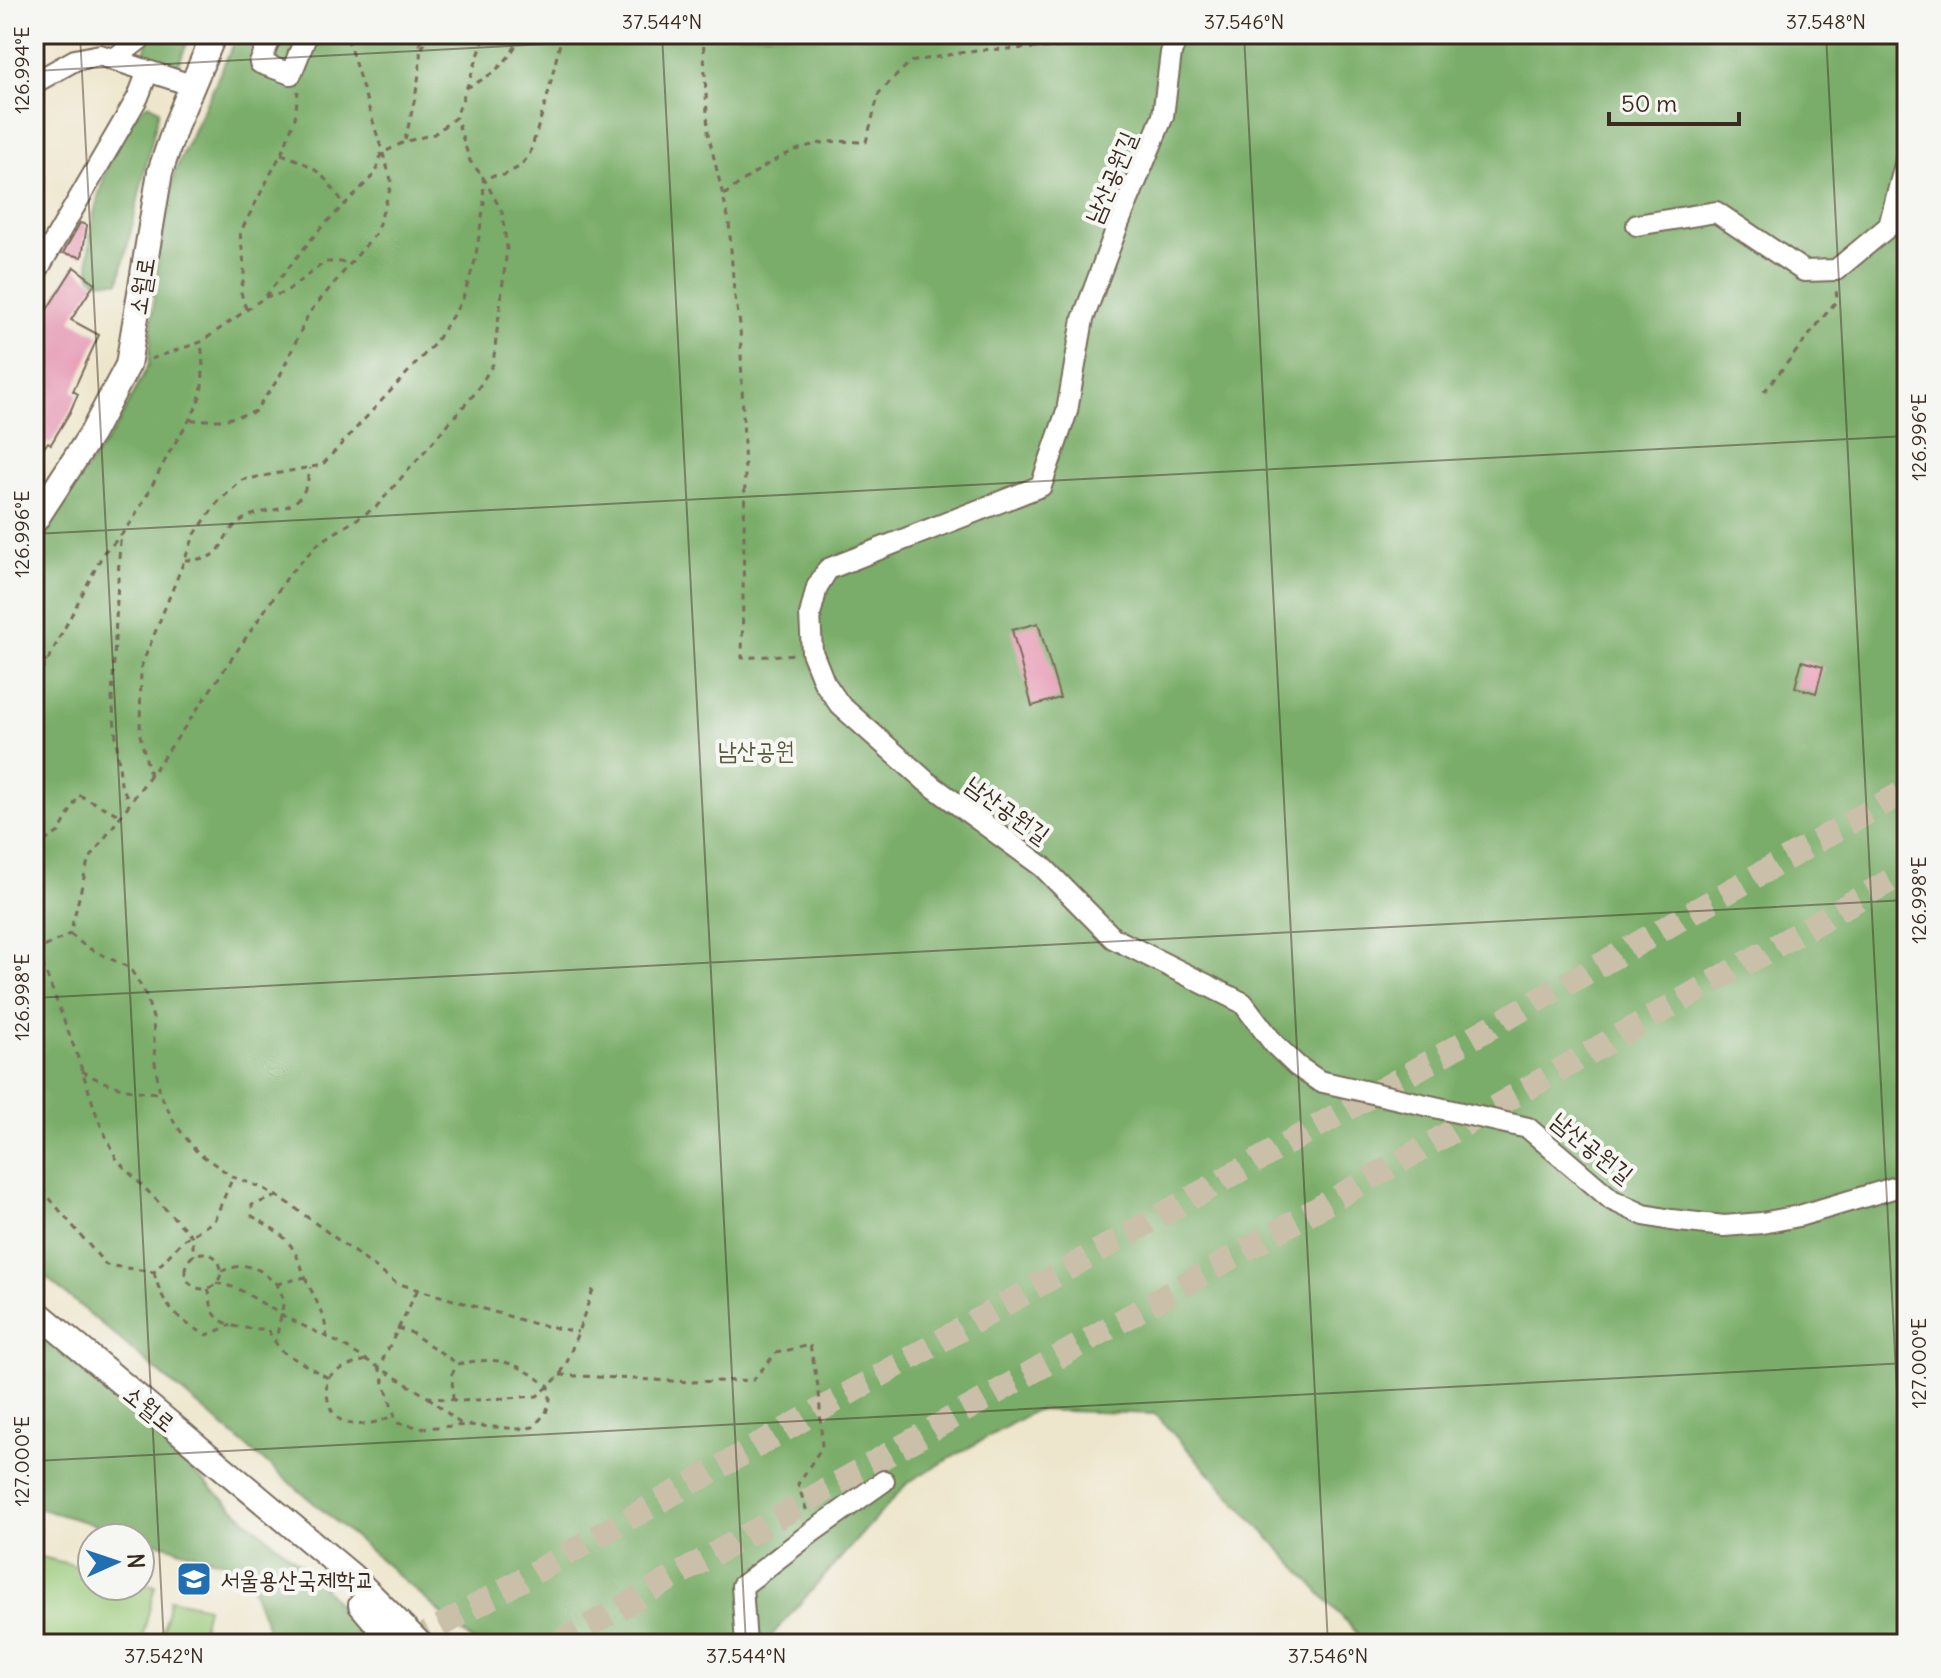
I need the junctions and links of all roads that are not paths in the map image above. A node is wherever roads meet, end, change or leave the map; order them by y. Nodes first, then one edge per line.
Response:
1 (141, 34) edge
2 (214, 34) edge
3 (272, 34) edge
4 (307, 34) edge
5 (1178, 34) edge
6 (114, 59) junction
7 (148, 71) junction
8 (34, 83) edge
9 (194, 86) junction
10 (1907, 157) edge
11 (1637, 225) dead end
12 (34, 276) edge
13 (34, 522) edge
14 (1907, 1184) edge
15 (34, 1310) edge
16 (884, 1481) dead end
17 (267, 1504) junction
18 (394, 1644) edge
19 (420, 1644) edge
20 (746, 1644) edge

1 - 6 street
2 - 9 main road, 소월로
3 - 4 street
5 - 14 street, 남산공원길
6 - 7 street
6 - 8 street
7 - 9 street
7 - 12 street
9 - 13 main road, 소월로
10 - 11 street
15 - 17 main road, 소월로
16 - 20 street
17 - 18 main road, 소월로
17 - 19 main road, 소월로

